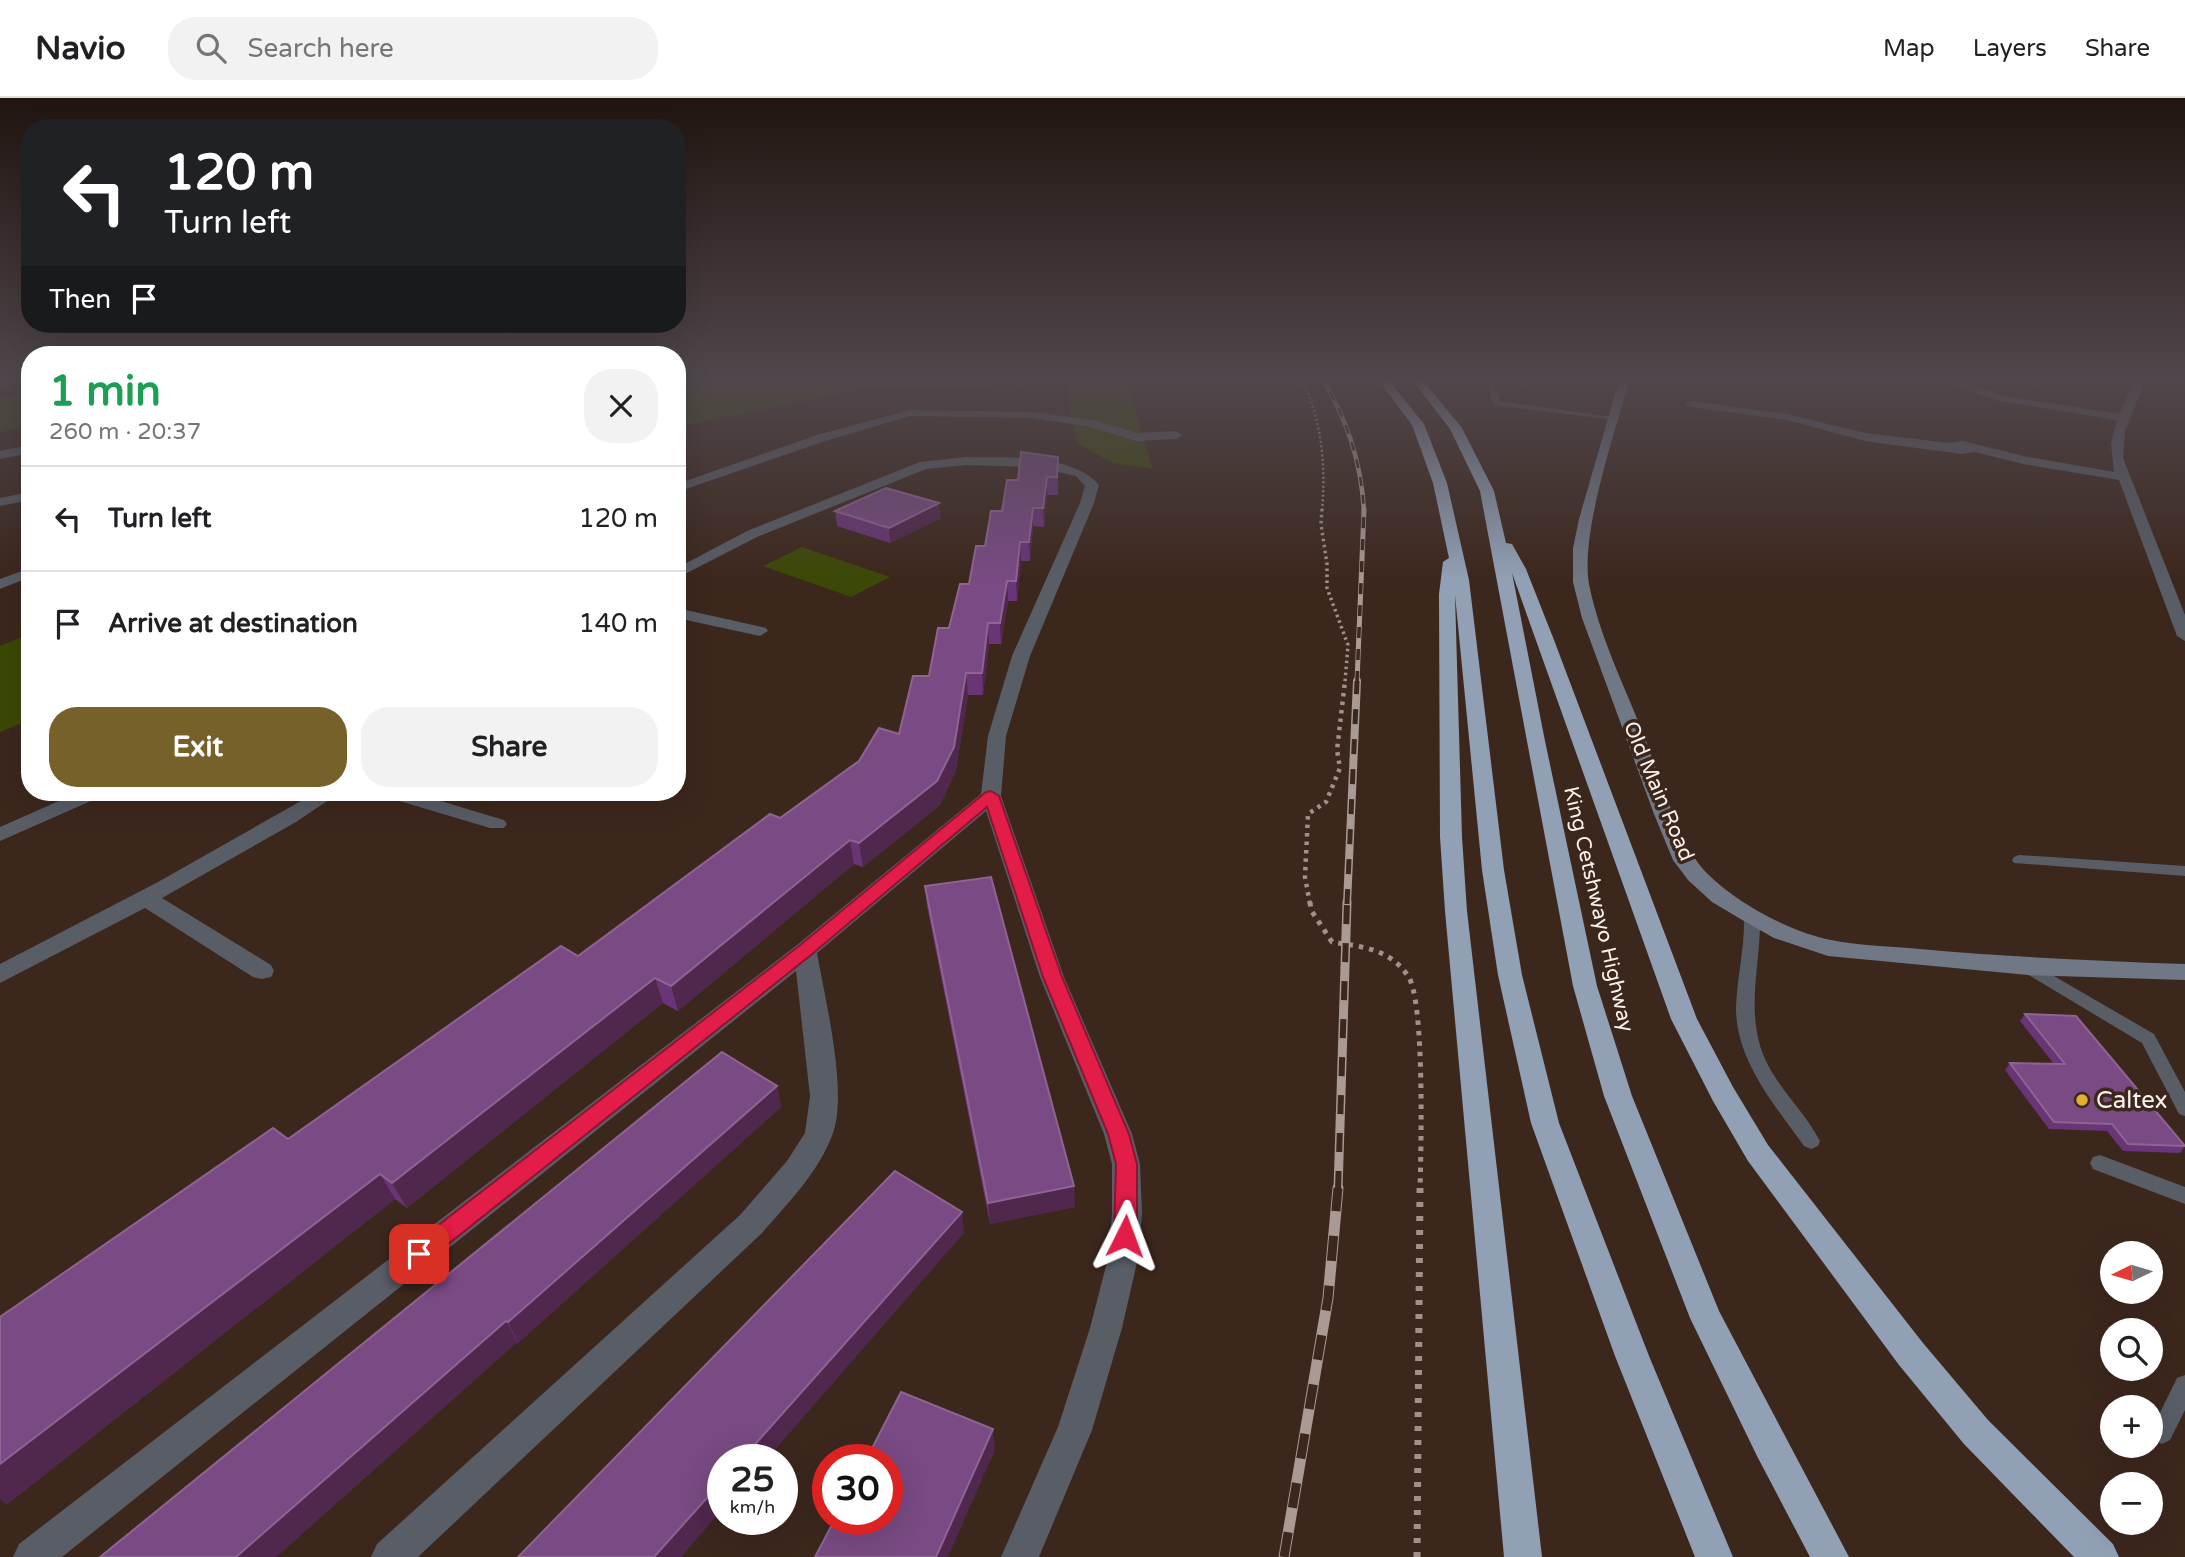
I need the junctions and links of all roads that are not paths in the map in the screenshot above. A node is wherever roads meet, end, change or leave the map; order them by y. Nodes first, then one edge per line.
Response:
1 (801, 445) edge
2 (1427, 445) edge
3 (1463, 445) edge
4 (1608, 445) edge
5 (1937, 445) edge
6 (2116, 445) edge
7 (21, 451) edge
8 (0, 455) edge
9 (2122, 477) junction
10 (686, 485) edge
11 (21, 498) edge
12 (0, 502) edge
13 (1498, 537) junction
14 (1452, 542) junction
15 (686, 569) edge
16 (21, 576) edge
17 (0, 584) edge
18 (686, 615) edge
19 (760, 631) dead end
20 (2185, 636) edge
21 (991, 796) junction
22 (75, 801) edge
23 (315, 801) edge
24 (420, 801) edge
25 (497, 824) dead end
26 (0, 835) edge
27 (2019, 860) dead end
28 (2185, 872) edge
29 (147, 899) junction
30 (1752, 916) junction
31 (805, 951) junction
32 (2028, 967) junction
33 (262, 971) dead end
34 (2181, 973) edge
35 (0, 974) edge
36 (2185, 1109) edge
37 (1811, 1141) dead end
38 (2099, 1163) dead end
39 (2185, 1196) edge
40 (2185, 1386) edge
41 (2163, 1430) edge
42 (2096, 1552) edge
43 (32, 1557) edge
44 (390, 1557) edge
45 (1020, 1557) edge
46 (1523, 1557) edge
47 (1714, 1557) edge
48 (1830, 1557) edge

1 - 10 street
2 - 14 highway
3 - 13 highway, King Cetshwayo Highway
4 - 30 street, Old Main Road
5 - 9 street
6 - 9 street
7 - 8 street
9 - 20 street
11 - 12 street
13 - 42 highway
13 - 48 highway, King Cetshwayo Highway
14 - 46 highway
14 - 47 highway
15 - 21 street
16 - 17 street
18 - 19 street
21 - 31 street
21 - 45 street
22 - 26 street
23 - 29 street
24 - 25 street
27 - 28 lane
29 - 33 street
29 - 35 street
30 - 32 street, Old Main Road
30 - 37 lane
31 - 43 street
31 - 44 street
32 - 34 street, Old Main Road
32 - 36 lane
38 - 39 lane
40 - 41 lane

